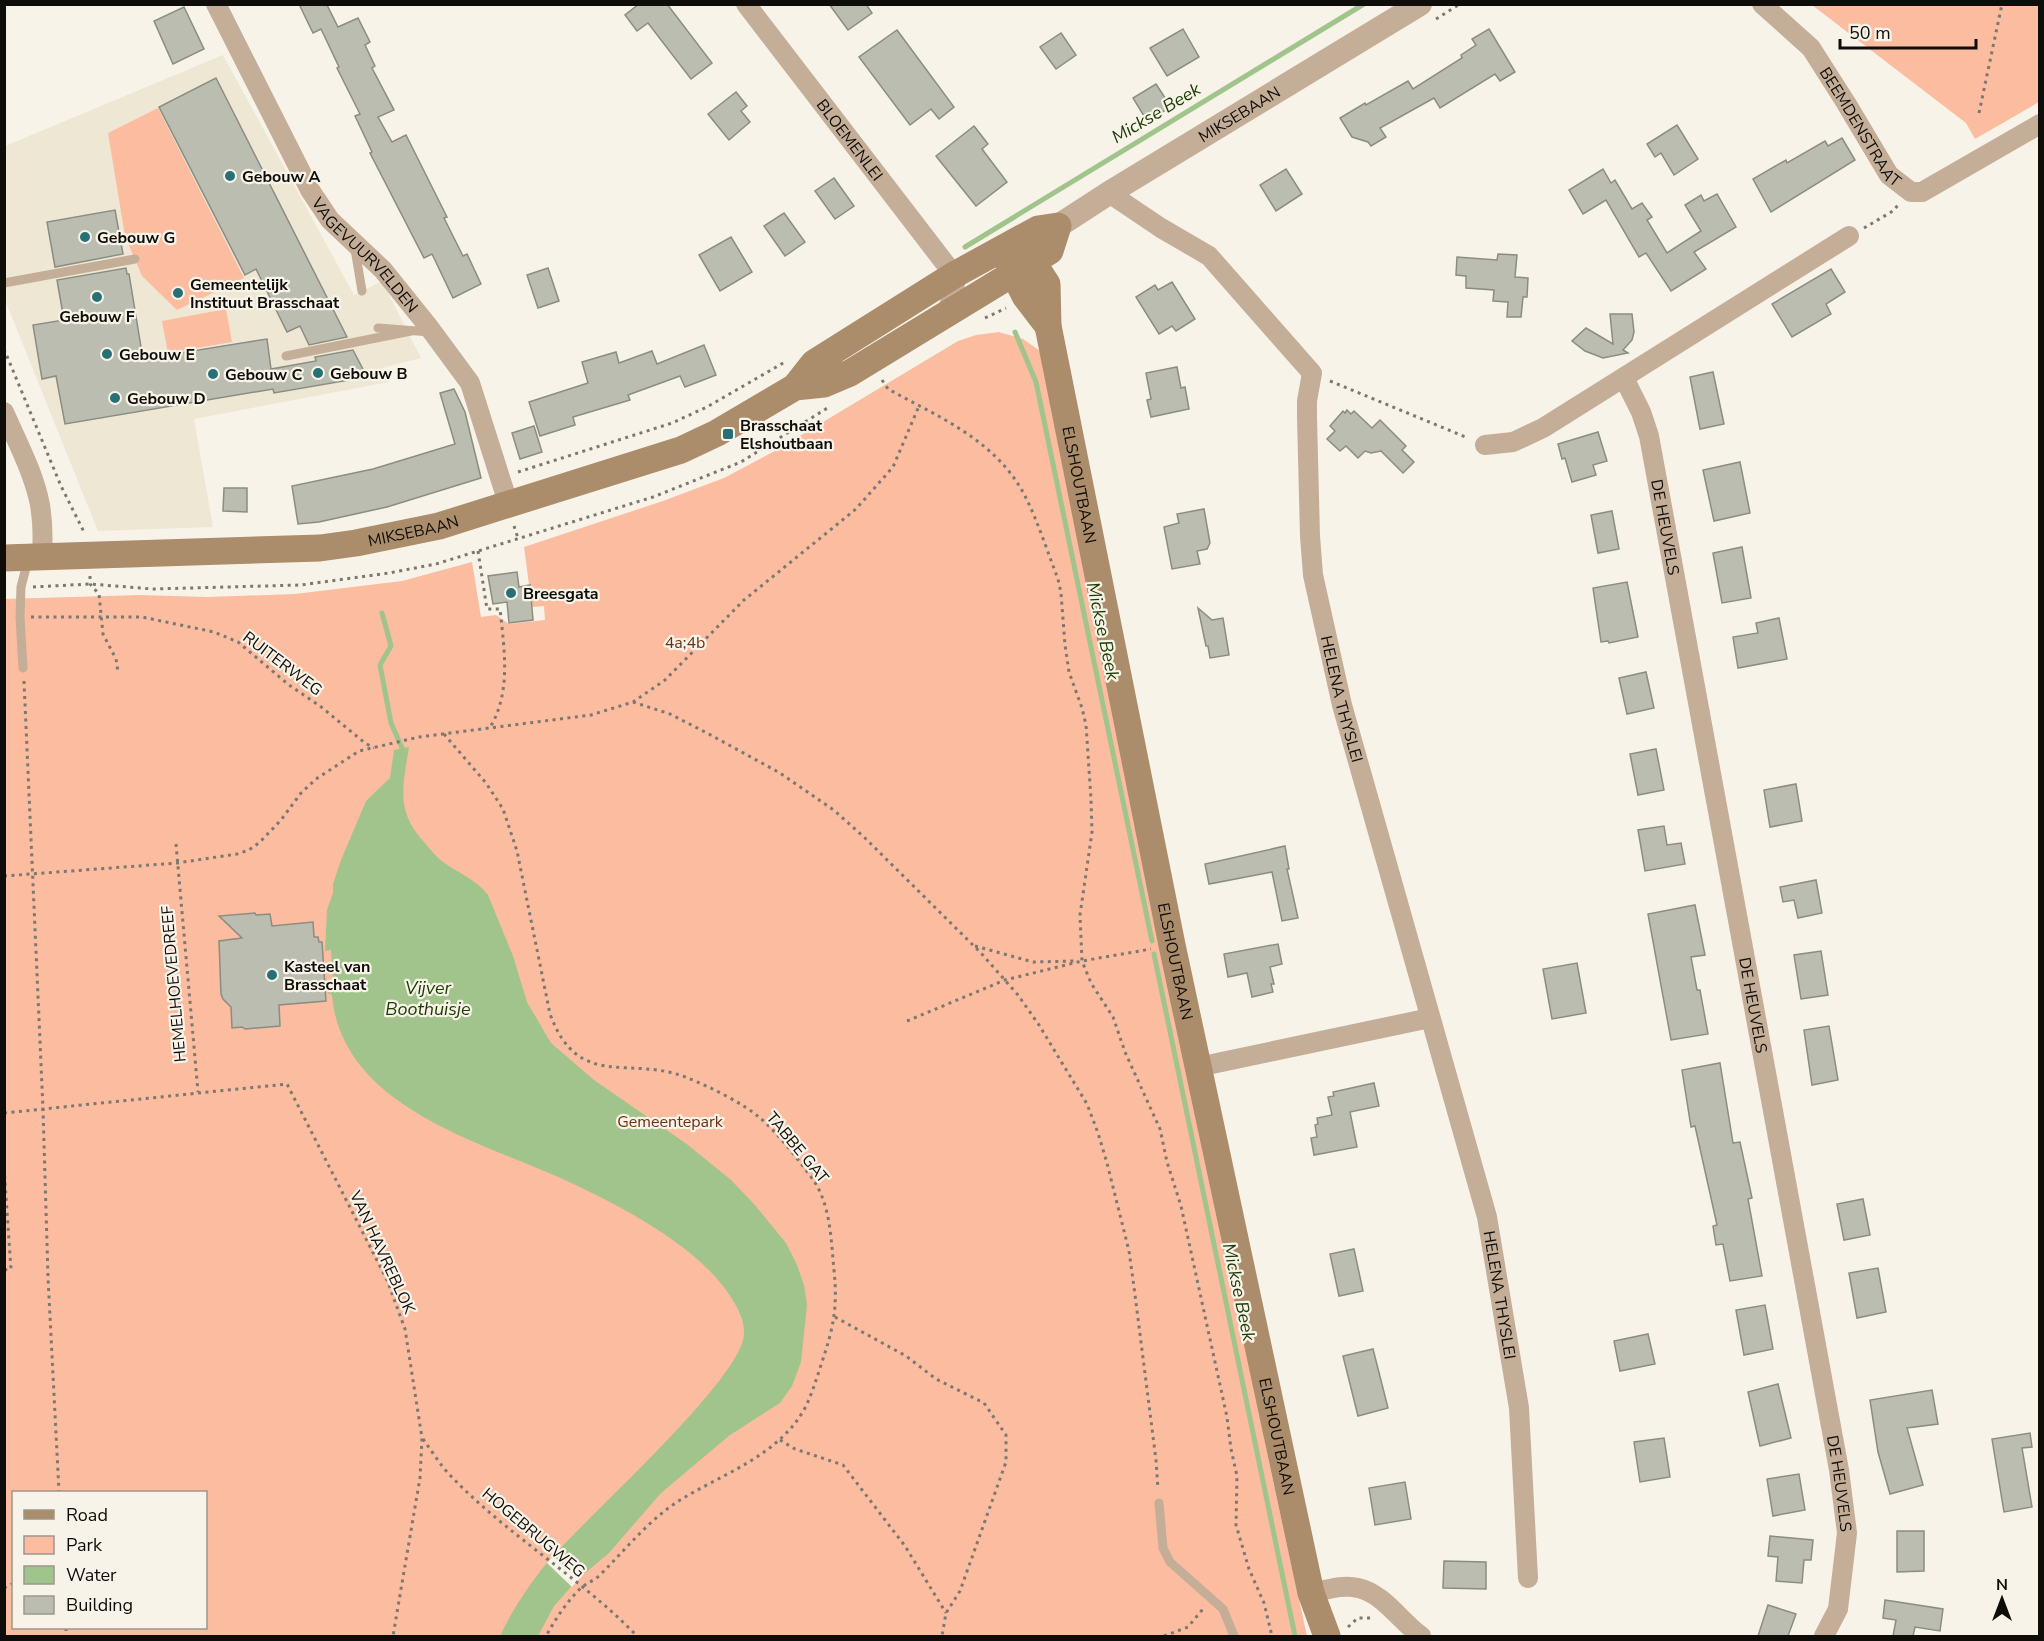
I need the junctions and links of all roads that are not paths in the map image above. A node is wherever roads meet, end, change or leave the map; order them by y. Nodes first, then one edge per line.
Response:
1 (216, 4) edge
2 (746, 4) edge
3 (1420, 4) edge
4 (1762, 4) edge
5 (2040, 124) edge
6 (1109, 193) junction
7 (1058, 226) junction
8 (1849, 236) road end
9 (354, 242) junction
10 (1009, 244) junction
11 (135, 259) dead end
12 (1023, 267) junction
13 (954, 275) junction
14 (4, 283) edge
15 (362, 291) dead end
16 (947, 314) junction
17 (378, 328) dead end
18 (411, 331) junction
19 (433, 332) junction
20 (286, 356) dead end
21 (810, 368) junction
22 (1624, 378) junction
23 (4, 412) edge
24 (1485, 445) road end
25 (509, 506) junction
26 (25, 558) edge
27 (23, 668) road end
28 (1430, 1018) junction
29 (1198, 1067) junction
30 (1159, 1503) road end
31 (1527, 1578) dead end
32 (1311, 1593) junction
33 (1336, 1634) edge
34 (1234, 1636) edge
35 (1314, 1636) edge
36 (1421, 1636) edge
37 (1824, 1636) edge

1 - 9 street, VAGEVUURVELDEN
2 - 13 street, BLOEMENLEI
3 - 6 street, MIKSEBAAN
4 - 5 street, BEEMDENSTRAAT
6 - 7 street, MIKSEBAAN
6 - 28 street, HELENA THYSLEI
7 - 10 main road, MIKSEBAAN
7 - 12 main road, MIKSEBAAN
8 - 22 street
9 - 15 lane
9 - 19 street, VAGEVUURVELDEN
10 - 12 main road, ELSHOUTBAAN
10 - 13 main road, MIKSEBAAN
11 - 14 lane
12 - 16 main road, MIKSEBAAN
12 - 29 main road, ELSHOUTBAAN
13 - 16 street
13 - 21 main road, MIKSEBAAN
16 - 21 main road, MIKSEBAAN
17 - 18 lane
18 - 19 lane
18 - 20 lane
19 - 25 street, VAGEVUURVELDEN
21 - 25 main road, MIKSEBAAN
22 - 24 street
22 - 37 street, DE HEUVELS
23 - 26 street
25 - 26 main road, MIKSEBAAN
26 - 27 lane
28 - 29 street
28 - 31 street, HELENA THYSLEI
29 - 32 main road, ELSHOUTBAAN
30 - 34 lane
32 - 33 main road, ELSHOUTBAAN
32 - 35 main road, ELSHOUTBAAN
32 - 36 street

